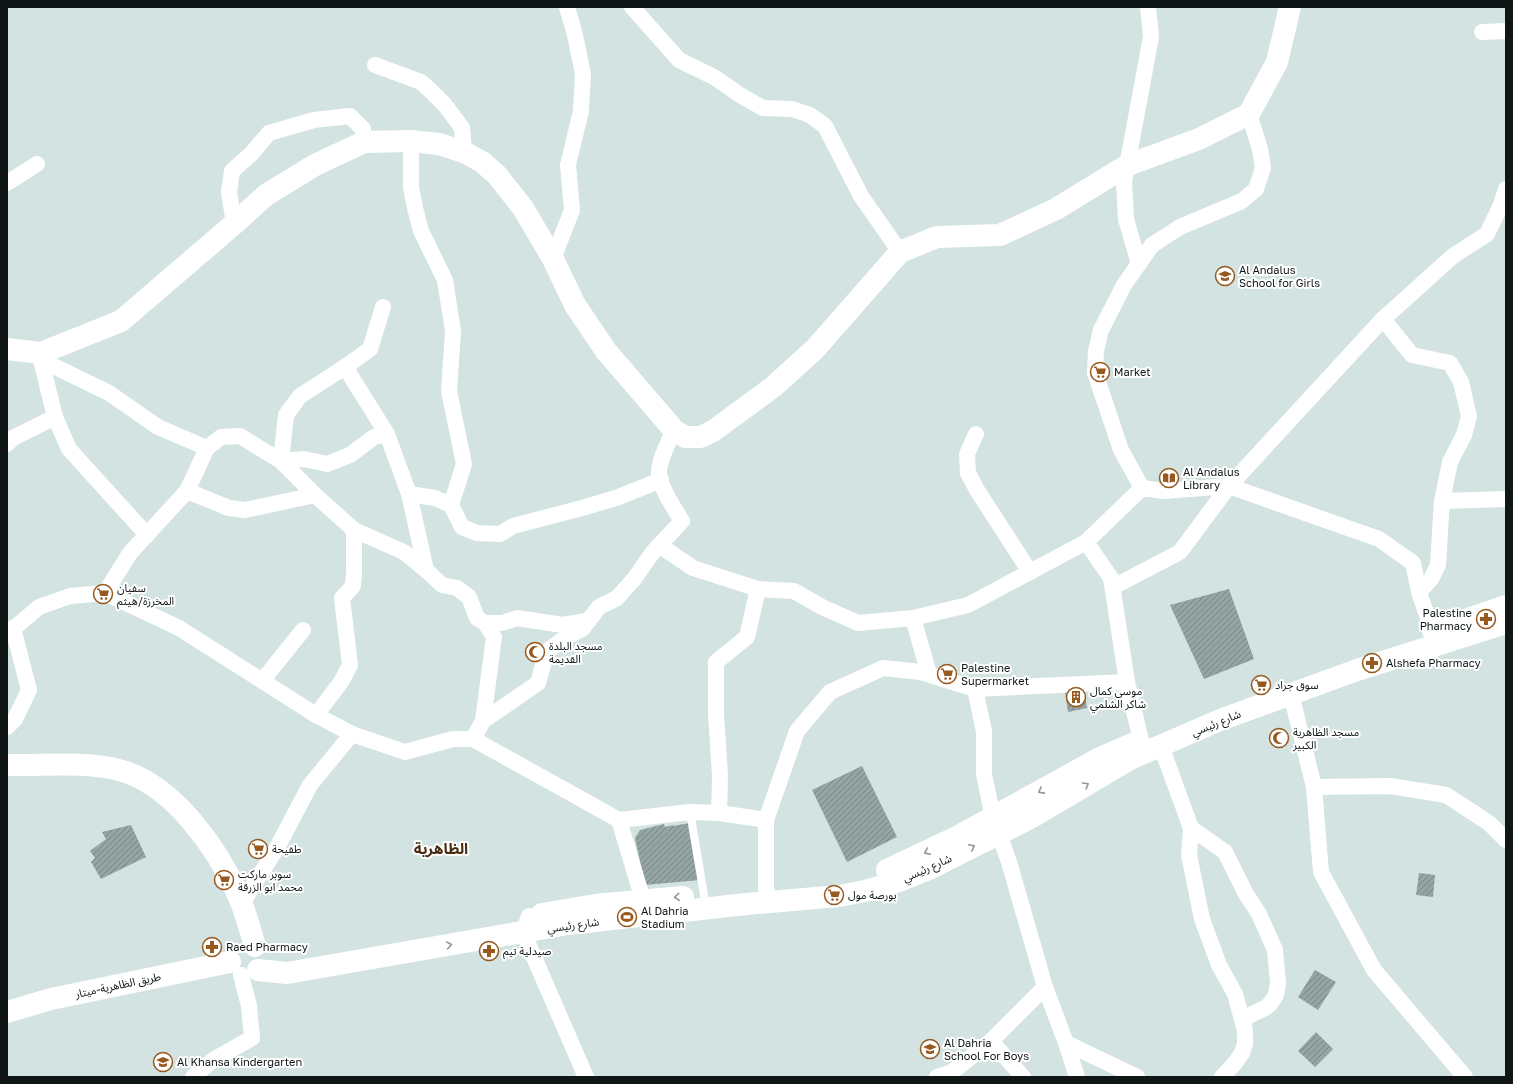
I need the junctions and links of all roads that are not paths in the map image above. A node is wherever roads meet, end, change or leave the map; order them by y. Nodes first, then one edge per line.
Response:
1 (567, 7) edge
2 (632, 7) edge
3 (1148, 7) edge
4 (1290, 7) edge
5 (1506, 31) edge
6 (1482, 32) dead end
7 (375, 65) dead end
8 (1249, 114) junction
9 (411, 141) junction
10 (364, 142) junction
11 (464, 152) junction
12 (37, 164) dead end
13 (1128, 165) junction
14 (7, 183) edge
15 (1506, 189) edge
16 (234, 224) junction
17 (900, 252) junction
18 (552, 259) junction
19 (1139, 264) junction
20 (382, 307) dead end
21 (1383, 319) junction
22 (7, 349) edge
23 (41, 356) junction
24 (345, 367) junction
25 (55, 417) junction
26 (674, 430) junction
27 (387, 434) junction
28 (976, 434) dead end
29 (7, 444) edge
30 (207, 448) junction
31 (281, 461) junction
32 (661, 480) junction
33 (1229, 486) junction
34 (1142, 488) junction
35 (187, 491) junction
36 (409, 494) junction
37 (314, 495) junction
38 (1506, 499) edge
39 (1442, 501) junction
40 (451, 505) junction
41 (354, 530) junction
42 (147, 535) junction
43 (1086, 542) junction
44 (659, 545) junction
45 (426, 570) junction
46 (1030, 572) junction
47 (1113, 587) junction
48 (758, 589) junction
49 (105, 592) junction
50 (1419, 592) junction
51 (1506, 606) edge
52 (913, 618) junction
53 (589, 620) junction
54 (485, 623) junction
55 (1506, 623) edge
56 (303, 630) dead end
57 (10, 631) edge
58 (1434, 638) junction
59 (929, 674) junction
60 (262, 681) junction
61 (1127, 682) junction
62 (975, 689) junction
63 (1291, 694) junction
64 (316, 715) junction
65 (483, 721) junction
66 (7, 727) edge
67 (352, 734) junction
68 (473, 739) junction
69 (1151, 743) junction
70 (7, 765) edge
71 (7, 776) edge
72 (1314, 787) junction
73 (690, 812) junction
74 (719, 813) junction
75 (619, 820) junction
76 (766, 820) junction
77 (996, 826) junction
78 (1191, 828) junction
79 (1506, 840) edge
80 (704, 895) junction
81 (768, 896) junction
82 (643, 900) junction
83 (241, 905) junction
84 (526, 924) junction
85 (248, 959) junction
86 (1045, 987) junction
87 (7, 1012) edge
88 (1242, 1019) junction
89 (991, 1042) junction
90 (1066, 1043) junction
91 (194, 1077) edge
92 (586, 1077) edge
93 (937, 1077) edge
94 (1023, 1077) edge
95 (1077, 1077) edge
96 (1137, 1077) edge
97 (1222, 1077) edge
98 (1465, 1077) edge

1 - 18 street
2 - 17 street
3 - 13 street
4 - 8 main road
5 - 6 street
7 - 11 street
8 - 13 main road
8 - 19 street
9 - 10 main road
9 - 11 main road
9 - 40 street
10 - 16 main road
10 - 16 street
11 - 18 main road
12 - 14 street
13 - 17 main road
13 - 19 street
15 - 21 street
16 - 23 main road
17 - 26 main road
18 - 26 main road
19 - 34 street
20 - 24 street
21 - 33 street
21 - 39 street
22 - 23 main road
23 - 25 street
23 - 30 street
24 - 27 street
24 - 31 street
25 - 29 street
25 - 42 street
26 - 32 street
27 - 31 street
27 - 36 street
28 - 46 street
30 - 31 street
30 - 35 street
31 - 37 street
32 - 40 street
32 - 44 street
33 - 34 street
33 - 47 street
33 - 50 street
34 - 43 street
35 - 37 street
35 - 42 street
36 - 40 street
36 - 45 street
37 - 41 street
38 - 39 street
39 - 50 street
41 - 45 street
41 - 64 street
42 - 49 street
43 - 46 street
43 - 47 street
44 - 48 street
44 - 53 street
45 - 54 street
46 - 52 street
47 - 61 street
48 - 52 street
48 - 74 street
49 - 57 street
49 - 60 street
50 - 58 street
51 - 58 main road, شارع رئيسي
52 - 59 street
53 - 54 street
53 - 65 street
54 - 65 street
55 - 58 main road, شارع رئيسي
56 - 60 street
57 - 66 street
58 - 63 main road, شارع رئيسي
58 - 69 main road, شارع رئيسي
59 - 62 street
59 - 76 street
60 - 64 street
61 - 62 street
61 - 69 street
62 - 77 street
63 - 69 main road, شارع رئيسي
63 - 72 street
64 - 67 street
65 - 68 street
67 - 68 street
67 - 83 street
68 - 75 street
69 - 77 main road, شارع رئيسي
69 - 78 street
70 - 83 main road
71 - 85 main road
72 - 79 street
72 - 98 street
73 - 74 street
73 - 75 street
73 - 80 lane
74 - 76 street
75 - 82 street
76 - 81 street
77 - 81 main road, شارع رئيسي
77 - 86 street
78 - 88 street
78 - 88 street
80 - 81 main road, شارع رئيسي
80 -> 82 main road, شارع رئيسي
81 - 84 main road, شارع رئيسي
82 - 84 main road, شارع رئيسي
83 - 85 main road
84 - 85 main road, شارع رئيسي
84 - 92 street
85 - 87 main road, طريق الظاهرية-ميتار
85 - 91 street
86 - 89 street
86 - 90 street
88 - 97 street
89 - 93 street
89 - 94 street
90 - 95 street
90 - 96 street

